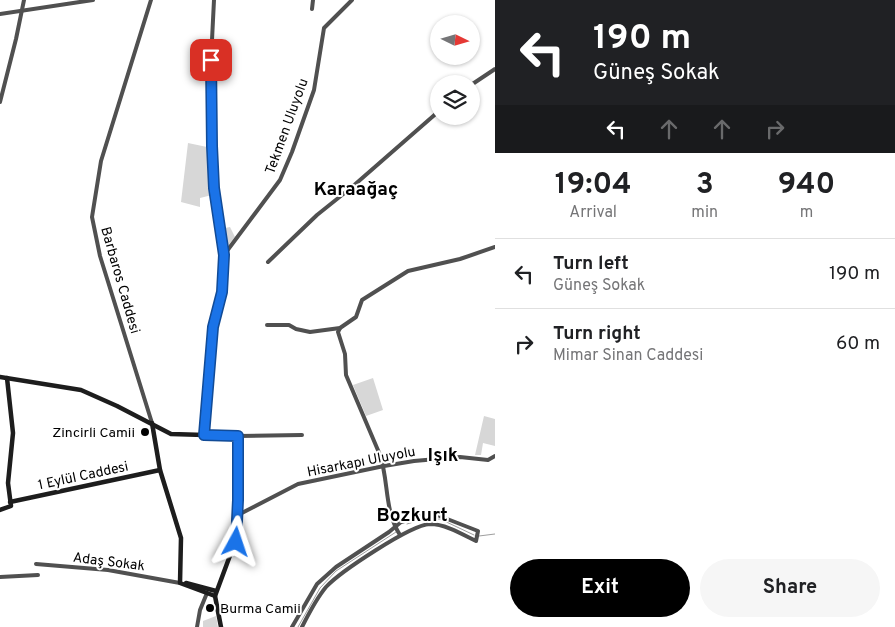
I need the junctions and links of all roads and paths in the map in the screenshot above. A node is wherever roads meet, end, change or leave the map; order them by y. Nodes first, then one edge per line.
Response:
1 (24, 0) edge
2 (92, 0) edge
3 (151, 0) edge
4 (214, 0) edge
5 (313, 0) edge
6 (352, 0) edge
7 (312, 9) dead end
8 (22, 10) junction
9 (0, 14) edge
10 (495, 69) edge
11 (480, 79) edge
12 (0, 102) edge
13 (430, 119) edge
14 (495, 246) edge
15 (224, 255) junction
16 (268, 262) dead end
17 (267, 325) dead end
18 (340, 328) junction
19 (0, 377) edge
20 (7, 378) junction
21 (152, 423) junction
22 (204, 435) junction
23 (302, 435) dead end
24 (238, 436) junction
25 (495, 456) edge
26 (384, 466) junction
27 (160, 470) junction
28 (10, 504) junction
29 (0, 510) edge
30 (238, 515) junction
31 (402, 522) junction
32 (395, 527) junction
33 (406, 531) junction
34 (400, 535) junction
35 (36, 564) dead end
36 (38, 575) dead end
37 (0, 577) edge
38 (180, 582) junction
39 (207, 591) junction
40 (215, 594) junction
41 (197, 627) edge
42 (221, 627) edge
43 (292, 627) edge
44 (302, 627) edge

1 - 8 street
2 - 8 street
3 - 21 street, Barbaros Caddesi
4 - 15 street
5 - 7 street
6 - 15 street, Tekmen Uluyolu
8 - 9 street
8 - 12 street
10 - 11 street
13 - 16 street
14 - 18 street
15 - 22 street
17 - 18 street
18 - 26 street
19 - 20 main road
20 - 21 main road
20 - 28 main road
21 - 22 main road
21 - 27 main road, Barbaros Caddesi
22 - 24 main road
23 - 24 street
24 - 30 main road
25 - 26 street, Hisarkapı Uluyolu
26 - 30 street, Hisarkapı Uluyolu
26 - 32 street
27 - 28 main road, 1 Eylül Caddesi
27 - 38 main road, Barbaros Caddesi
28 - 29 main road, 1 Eylül Caddesi
30 - 40 main road
31 - 32 street
31 - 33 street
31 - 33 street
32 - 34 street
32 - 43 street
33 - 34 street
34 - 44 street
35 - 38 street, Adaş Sokak
36 - 37 street
38 - 39 main road
39 - 40 main road
39 - 41 street
40 - 42 main road

